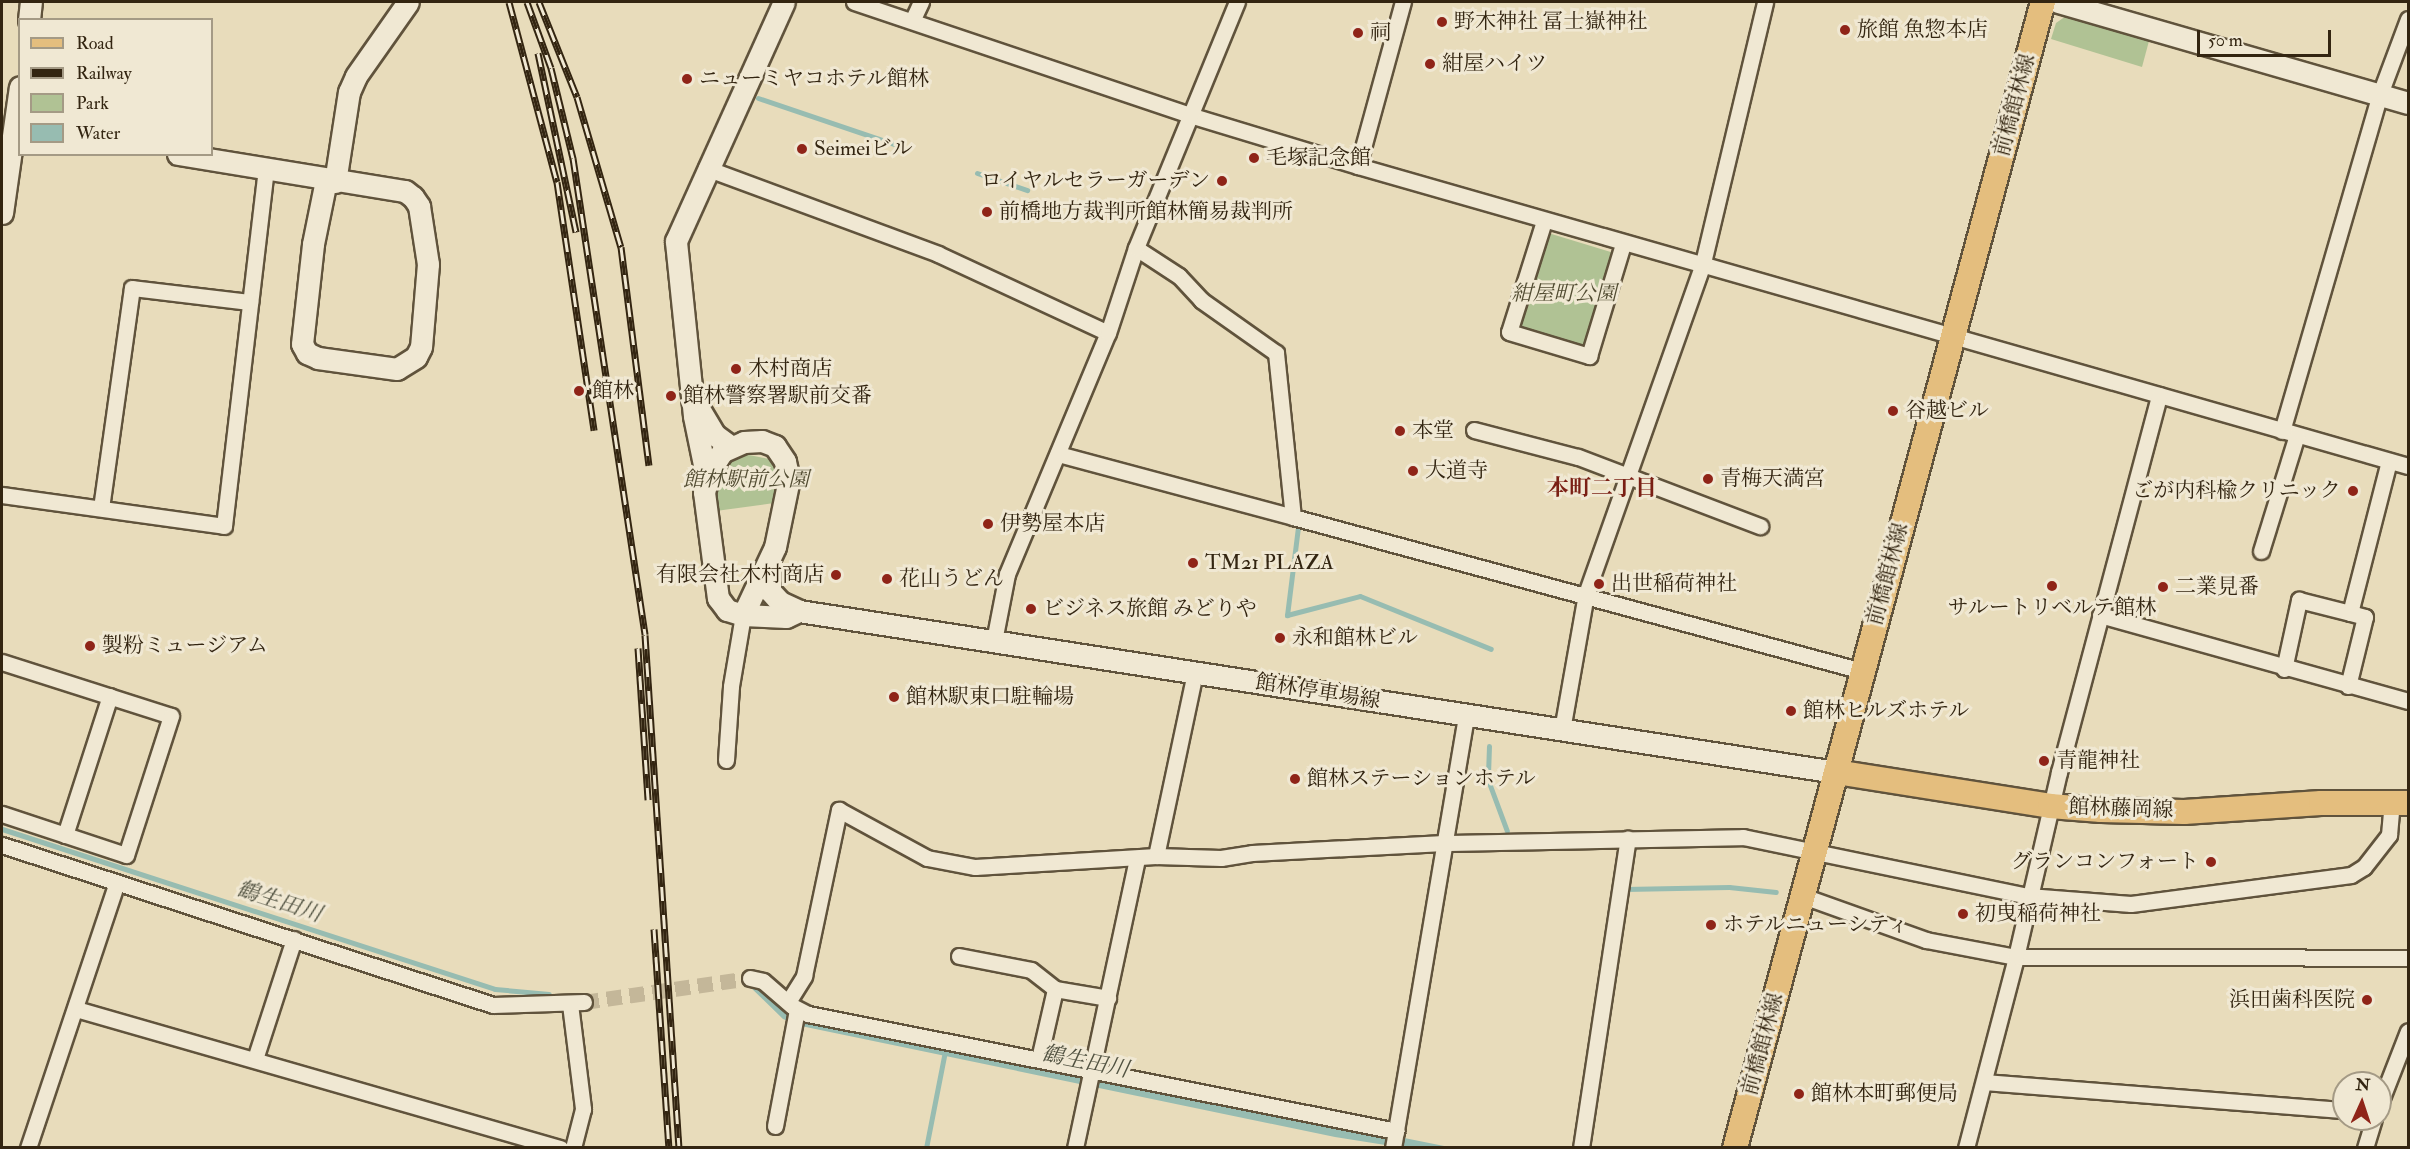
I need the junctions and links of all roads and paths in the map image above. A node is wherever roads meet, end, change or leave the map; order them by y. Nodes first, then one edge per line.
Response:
1 (31, 2) edge
2 (408, 2) edge
3 (784, 2) edge
4 (854, 2) edge
5 (921, 2) edge
6 (1237, 2) edge
7 (1403, 2) edge
8 (1766, 2) edge
9 (2043, 2) edge
10 (2058, 2) edge
11 (29, 18) edge
12 (913, 19) junction
13 (2409, 19) edge
14 (2380, 94) junction
15 (18, 96) edge
16 (2409, 103) edge
17 (1193, 116) junction
18 (12, 124) edge
19 (189, 156) edge
20 (1358, 166) junction
21 (706, 168) junction
22 (266, 170) junction
23 (331, 181) junction
24 (2, 213) edge
25 (1544, 221) junction
26 (1623, 244) junction
27 (1136, 248) junction
28 (1702, 267) junction
29 (250, 302) junction
30 (1108, 333) junction
31 (1951, 336) junction
32 (2159, 395) junction
33 (694, 398) junction
34 (1474, 430) dead end
35 (2282, 431) junction
36 (2297, 435) junction
37 (730, 446) junction
38 (1058, 454) junction
39 (2389, 461) junction
40 (2409, 466) edge
41 (1628, 475) junction
42 (707, 479) junction
43 (2, 495) edge
44 (101, 508) junction
45 (1293, 517) junction
46 (1760, 526) dead end
47 (2261, 551) dead end
48 (770, 561) junction
49 (1586, 594) junction
50 (799, 611) junction
51 (2350, 613) junction
52 (743, 615) junction
53 (2100, 615) junction
54 (994, 641) junction
55 (2, 662) edge
56 (2284, 669) junction
57 (1862, 670) junction
58 (1195, 672) junction
59 (2348, 686) junction
60 (110, 696) junction
61 (2409, 701) edge
62 (1466, 715) junction
63 (1562, 729) junction
64 (726, 760) dead end
65 (1836, 772) junction
66 (2401, 803) edge
67 (2050, 806) junction
68 (2, 814) edge
69 (65, 835) junction
70 (1628, 839) junction
71 (1444, 843) junction
72 (2, 845) edge
73 (1815, 850) junction
74 (1156, 856) junction
75 (1137, 861) junction
76 (117, 882) junction
77 (1803, 896) junction
78 (2028, 896) junction
79 (294, 939) junction
80 (959, 956) dead end
81 (2016, 957) junction
82 (2409, 958) edge
83 (750, 978) tunnel mouth
84 (1055, 989) junction
85 (1108, 998) junction
86 (794, 1008) junction
87 (76, 1010) junction
88 (2409, 1031) edge
89 (255, 1059) junction
90 (1040, 1059) junction
91 (2392, 1073) edge
92 (1090, 1076) junction
93 (1985, 1082) junction
94 (2332, 1109) edge
95 (775, 1126) dead end
96 (2370, 1131) edge
97 (1394, 1138) edge
98 (28, 1148) edge
99 (560, 1148) edge
100 (573, 1148) edge
101 (1075, 1148) edge
102 (1581, 1148) edge
103 (1735, 1148) edge
104 (1965, 1148) edge
105 (2365, 1148) edge

1 - 11 street
2 - 23 street
3 - 21 street
4 - 12 street
5 - 12 street
6 - 17 street
7 - 20 street
8 - 28 street
9 - 31 main road, 前橋館林線
10 - 14 street
12 - 17 street
13 - 14 street
14 - 16 street
14 - 35 street
15 - 18 street
17 - 20 street
17 - 27 street
18 - 24 street
19 - 22 street
20 - 25 street
21 - 30 street
21 - 33 street
22 - 23 street
22 - 29 street
23 - 23 street
25 - 26 street
25 - 26 street
26 - 28 street
27 - 30 street
27 - 45 street
28 - 31 street
28 - 41 street
29 - 44 street
29 - 44 street
30 - 38 street
31 - 32 street
31 - 57 main road, 前橋館林線
32 - 35 street
32 - 53 street
33 - 37 street
33 - 42 street
34 - 41 street
35 - 36 street
36 - 39 street
36 - 47 street
37 - 42 street
37 - 48 street
38 - 45 street
38 - 54 street
39 - 40 street
39 - 51 street
41 - 46 street
41 - 49 street
42 - 52 street
43 - 44 street
45 - 49 street
48 - 50 street
48 - 52 street
49 - 57 street
49 - 63 street
50 - 52 street
50 - 54 street, 館林停車場線
51 - 56 street
51 - 59 street
52 - 64 street
53 - 56 street
53 - 67 street
54 - 58 street, 館林停車場線
55 - 60 street
56 - 59 street
57 - 65 main road, 前橋館林線
58 - 62 street, 館林停車場線
58 - 74 street
59 - 61 street
60 - 69 street
60 - 69 street
62 - 63 street, 館林停車場線
62 - 71 street
63 - 65 street, 館林停車場線
65 - 67 main road, 館林藤岡線
65 - 73 main road, 前橋館林線
66 - 67 main road, 館林藤岡線
66 - 78 street
67 - 78 street
68 - 69 street
70 - 71 street
70 - 73 street
70 - 102 street
71 - 74 street
71 - 97 street
72 - 76 street
73 - 77 main road, 前橋館林線
73 - 78 street
74 - 75 street
75 - 85 street
75 - 86 street
76 - 79 street
76 - 87 street
77 - 81 street
77 - 103 main road, 前橋館林線
78 - 81 street
79 - 89 street
79 - 100 street
80 - 84 street
81 - 82 street
81 - 93 street
83 - 86 street
84 - 85 street
84 - 90 street
85 - 92 street
86 - 90 street
86 - 95 street
87 - 89 street
87 - 98 street
88 - 91 street
89 - 99 street
90 - 92 street
92 - 97 street
92 - 101 street
93 - 94 street
93 - 104 street
96 - 105 street

